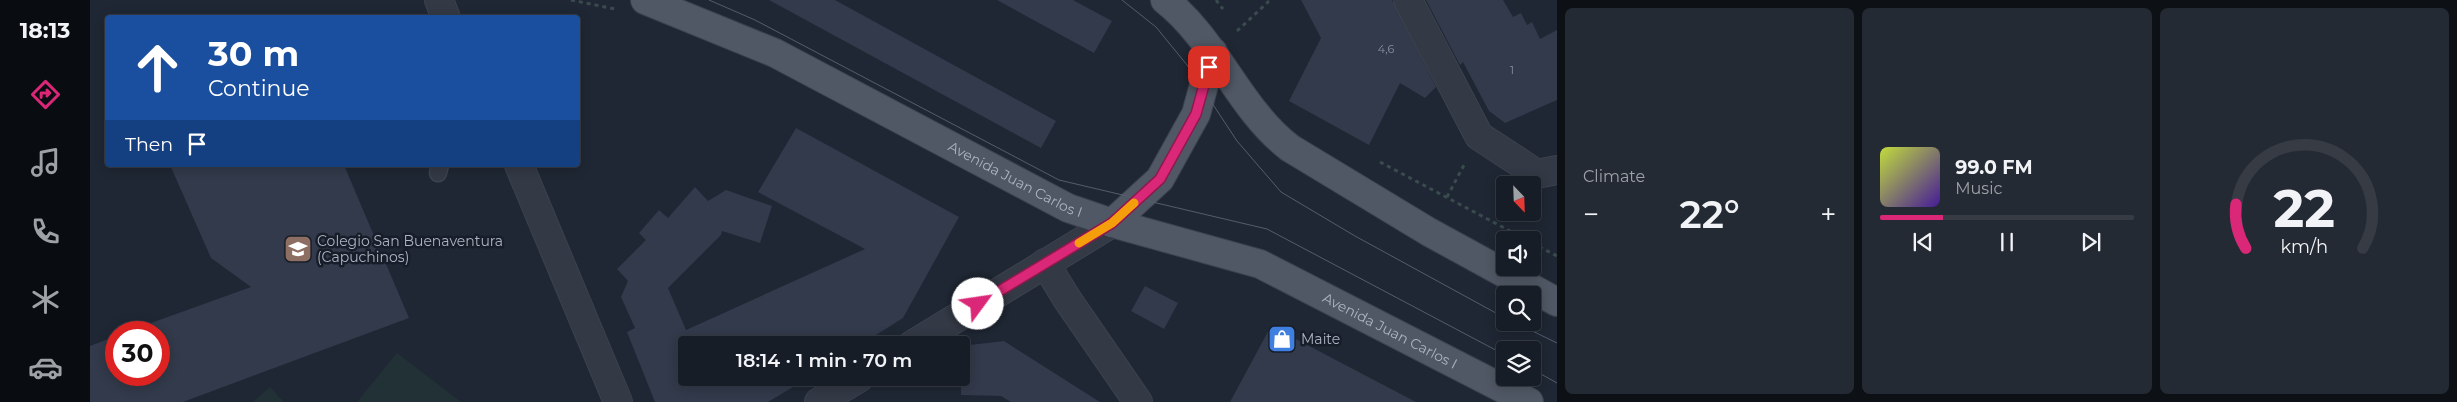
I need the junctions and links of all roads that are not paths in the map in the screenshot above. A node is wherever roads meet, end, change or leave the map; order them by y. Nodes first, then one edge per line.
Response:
1 (439, 0) edge
2 (645, 0) edge
3 (1165, 0) edge
4 (1408, 0) edge
5 (445, 15) edge
6 (1213, 52) junction
7 (520, 167) edge
8 (1557, 170) edge
9 (1112, 223) junction
10 (1045, 263) junction
11 (1557, 302) edge
12 (927, 336) edge
13 (846, 386) edge
14 (618, 402) edge
15 (819, 402) edge
16 (1138, 402) edge
17 (1529, 402) edge

1 - 5 street
2 - 9 main road, Avenida Juan Carlos I
3 - 6 main road
4 - 8 street
6 - 9 main road
6 - 11 main road
7 - 14 street
9 - 10 street
9 - 17 main road, Avenida Juan Carlos I
10 - 12 street
10 - 16 street
13 - 15 street

